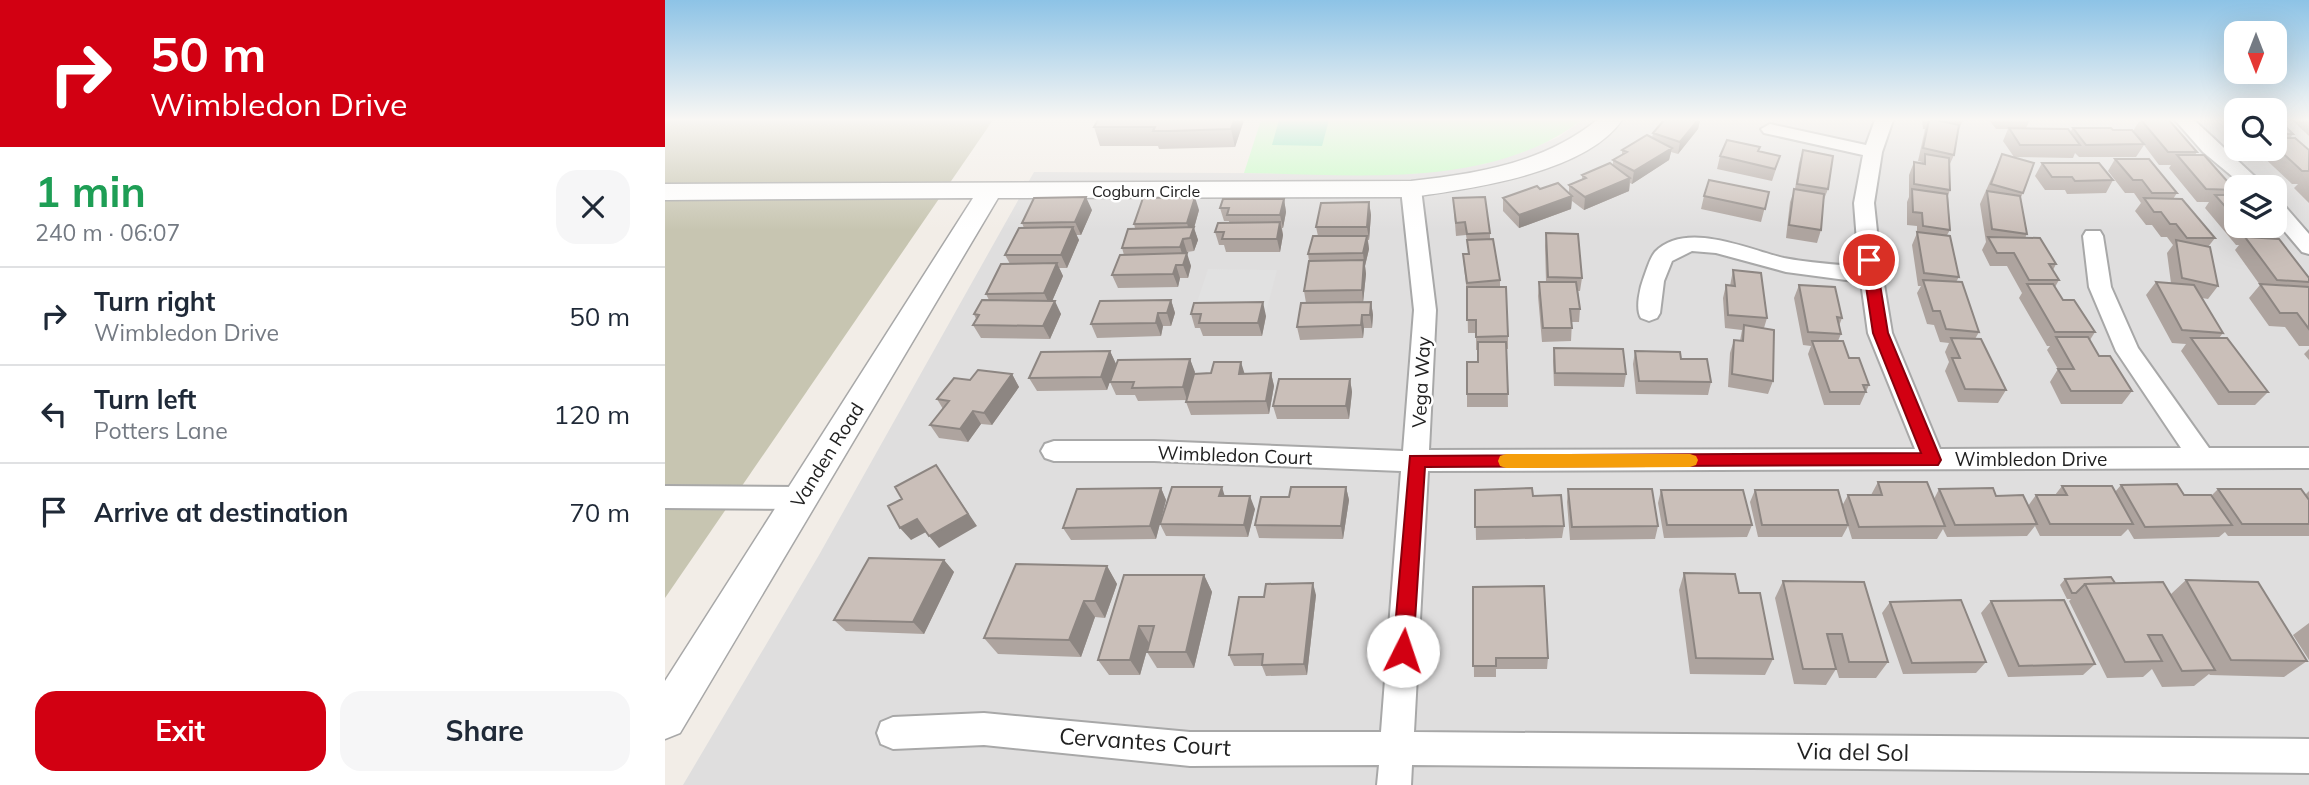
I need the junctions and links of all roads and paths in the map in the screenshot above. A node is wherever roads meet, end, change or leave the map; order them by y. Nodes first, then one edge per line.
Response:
1 (1548, 157) edge
2 (1872, 157) edge
3 (2220, 157) edge
4 (2242, 175) edge
5 (1411, 190) junction
6 (991, 191) junction
7 (665, 192) edge
8 (2287, 221) edge
9 (2093, 236) dead end
10 (2309, 247) edge
11 (1871, 276) junction
12 (1649, 313) dead end
13 (1053, 451) dead end
14 (2309, 458) edge
15 (2202, 459) junction
16 (1932, 460) junction
17 (1416, 461) junction
18 (665, 497) edge
19 (800, 498) junction
20 (665, 719) edge
21 (893, 733) dead end
22 (1397, 749) junction
23 (2309, 756) edge
24 (1394, 785) edge

1 - 5 street, Cogburn Circle
2 - 11 street
3 - 4 street
5 - 6 street, Cogburn Circle
5 - 17 street, Vega Way
6 - 7 street, Cogburn Circle
6 - 19 street, Vanden Road
8 - 10 street
9 - 15 street
11 - 12 street
11 - 16 street
13 - 17 street, Wimbledon Court
14 - 15 street, Wimbledon Drive
15 - 16 street, Wimbledon Drive
16 - 17 street, Wimbledon Drive
17 - 22 street, Vega Way
18 - 19 street
19 - 20 street, Vanden Road
21 - 22 street, Cervantes Court
22 - 23 street, Via del Sol
22 - 24 street, Vega Way

